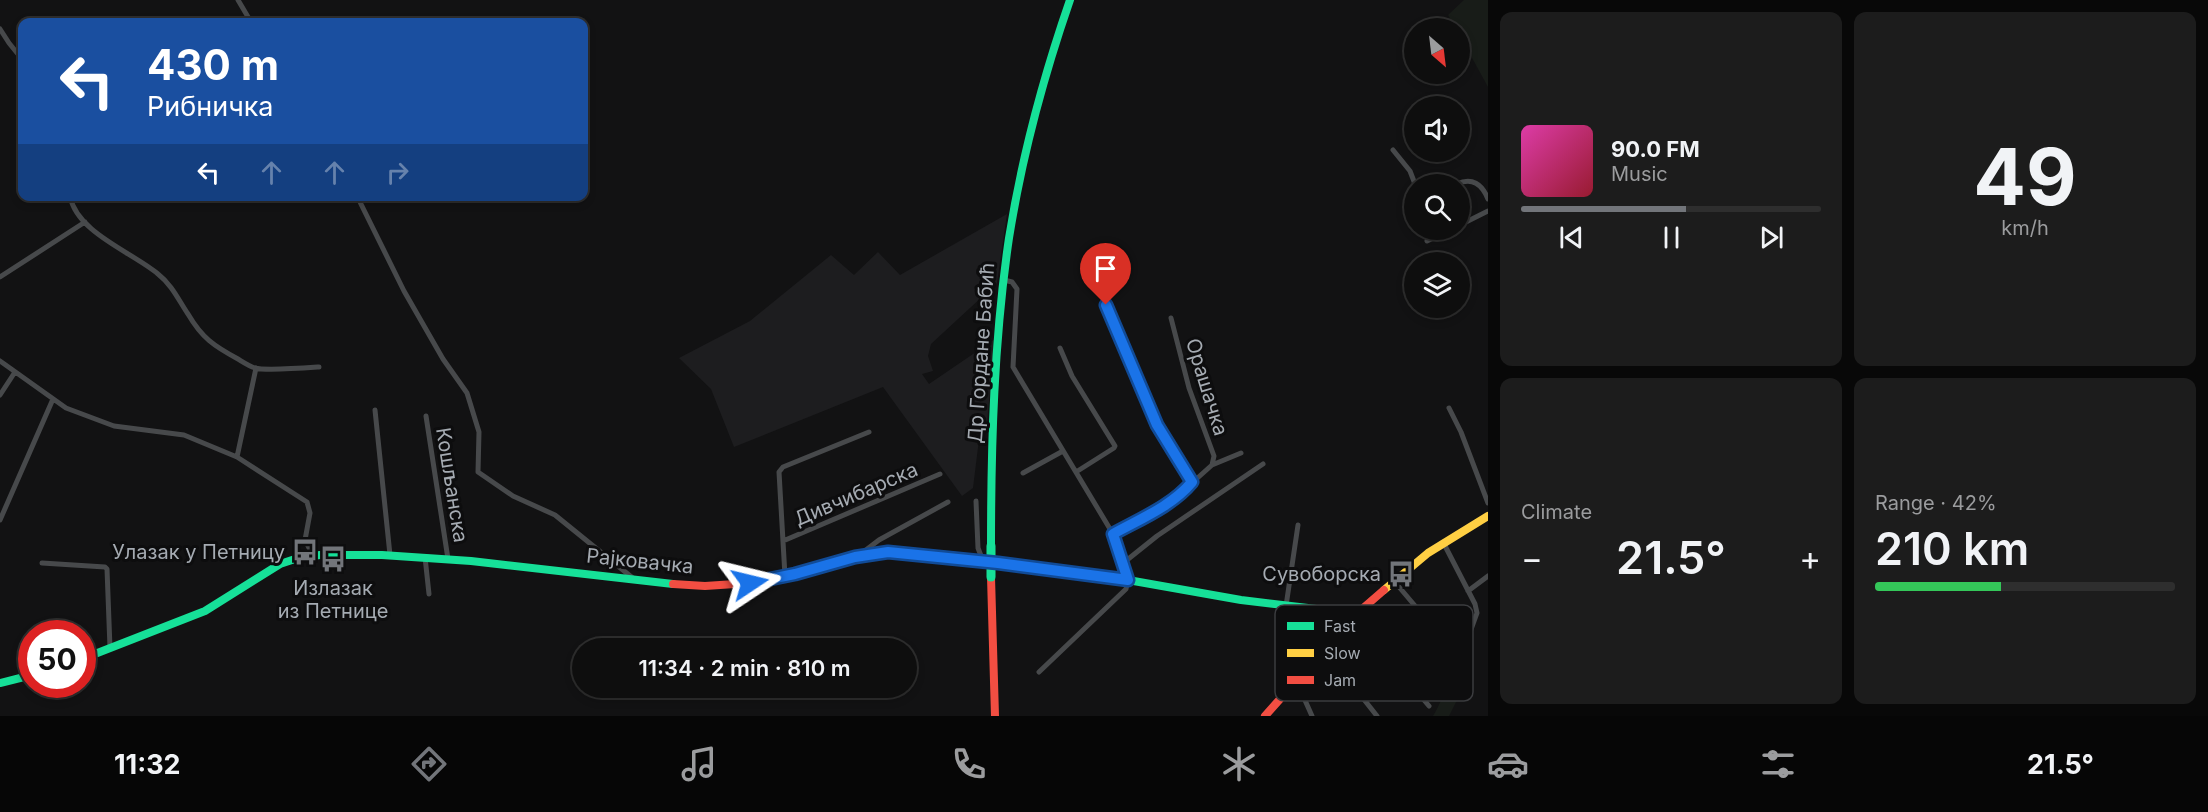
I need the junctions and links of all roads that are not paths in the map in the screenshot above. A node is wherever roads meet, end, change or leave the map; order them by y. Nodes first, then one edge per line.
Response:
1 (238, 0) edge
2 (1070, 0) edge
3 (249, 18) edge
4 (0, 29) edge
5 (18, 54) edge
6 (1393, 150) dead end
7 (1411, 174) edge
8 (1470, 182) edge
9 (1488, 199) edge
10 (72, 201) edge
11 (359, 201) edge
12 (1488, 211) edge
13 (1470, 220) edge
14 (85, 222) junction
15 (0, 277) edge
16 (1004, 280) junction
17 (1106, 305) dead end
18 (1171, 318) dead end
19 (1060, 348) dead end
20 (0, 362) edge
21 (319, 367) dead end
22 (256, 368) junction
23 (15, 372) junction
24 (0, 394) edge
25 (53, 399) junction
26 (1449, 408) dead end
27 (375, 410) dead end
28 (426, 416) dead end
29 (869, 432) dead end
30 (1064, 451) junction
31 (1241, 453) dead end
32 (237, 458) junction
33 (1263, 464) dead end
34 (1212, 465) junction
35 (1076, 472) junction
36 (1023, 473) dead end
37 (940, 474) dead end
38 (1192, 482) junction
39 (976, 501) dead end
40 (948, 502) dead end
41 (1488, 503) edge
42 (1488, 516) edge
43 (0, 520) edge
44 (1298, 525) dead end
45 (1113, 534) junction
46 (783, 541) junction
47 (1443, 542) junction
48 (390, 555) junction
49 (313, 556) junction
50 (858, 556) junction
51 (425, 557) junction
52 (448, 559) junction
53 (983, 561) junction
54 (42, 563) dead end
55 (1122, 564) junction
56 (785, 576) junction
57 (1488, 576) edge
58 (634, 579) junction
59 (1128, 580) junction
60 (1394, 581) junction
61 (1468, 591) junction
62 (429, 594) dead end
63 (1280, 605) edge
64 (1286, 605) edge
65 (1367, 605) edge
66 (1414, 605) edge
67 (1473, 623) edge
68 (110, 649) junction
69 (96, 654) edge
70 (1039, 672) dead end
71 (18, 678) edge
72 (0, 683) edge
73 (1278, 701) edge
74 (1305, 701) edge
75 (1365, 701) edge
76 (1425, 701) edge
77 (1429, 706) dead end
78 (994, 716) edge
79 (1265, 716) edge
80 (1312, 716) edge
81 (1377, 716) edge

1 - 3 street
2 - 16 main road, Др Гордане Бабић
4 - 5 street
6 - 7 street
8 - 9 street
10 - 14 street
11 - 58 street
12 - 13 street
14 - 15 street
14 - 22 street
16 - 30 street
16 - 78 main road, Др Гордане Бабић, bridge
17 - 38 street
18 - 34 street, Орашачка
19 - 35 street
20 - 23 street
21 - 22 street
22 - 32 street
23 - 24 street
23 - 25 street
25 - 32 street
25 - 43 street
26 - 41 street
27 - 48 street
28 - 52 street, Кошљанска
29 - 46 street
30 - 35 street
30 - 36 street
31 - 34 street
32 - 49 street
33 - 55 street
34 - 38 street
35 - 45 street
37 - 46 street, Дивчибарска
38 - 45 street
39 - 53 street
40 - 50 street
42 - 47 main road
44 - 64 street
45 - 55 street
46 - 56 street
47 - 60 main road
47 - 61 street
48 - 49 main road, Рајковачка
48 - 51 main road, Рајковачка
49 - 68 main road, Рајковачка
50 - 53 main road, Рајковачка
50 - 56 main road, Рајковачка
51 - 52 main road, Рајковачка
51 - 62 street
52 - 58 main road, Рајковачка
53 - 59 main road, Рајковачка
54 - 68 street
55 - 59 street
56 - 58 main road, Рајковачка
57 - 61 street
59 - 63 main road, Рајковачка
59 - 70 street
60 - 65 main road
60 - 66 street
61 - 67 street
68 - 69 main road, Рајковачка
71 - 72 main road
73 - 79 main road
74 - 80 street
75 - 81 street
76 - 77 street

